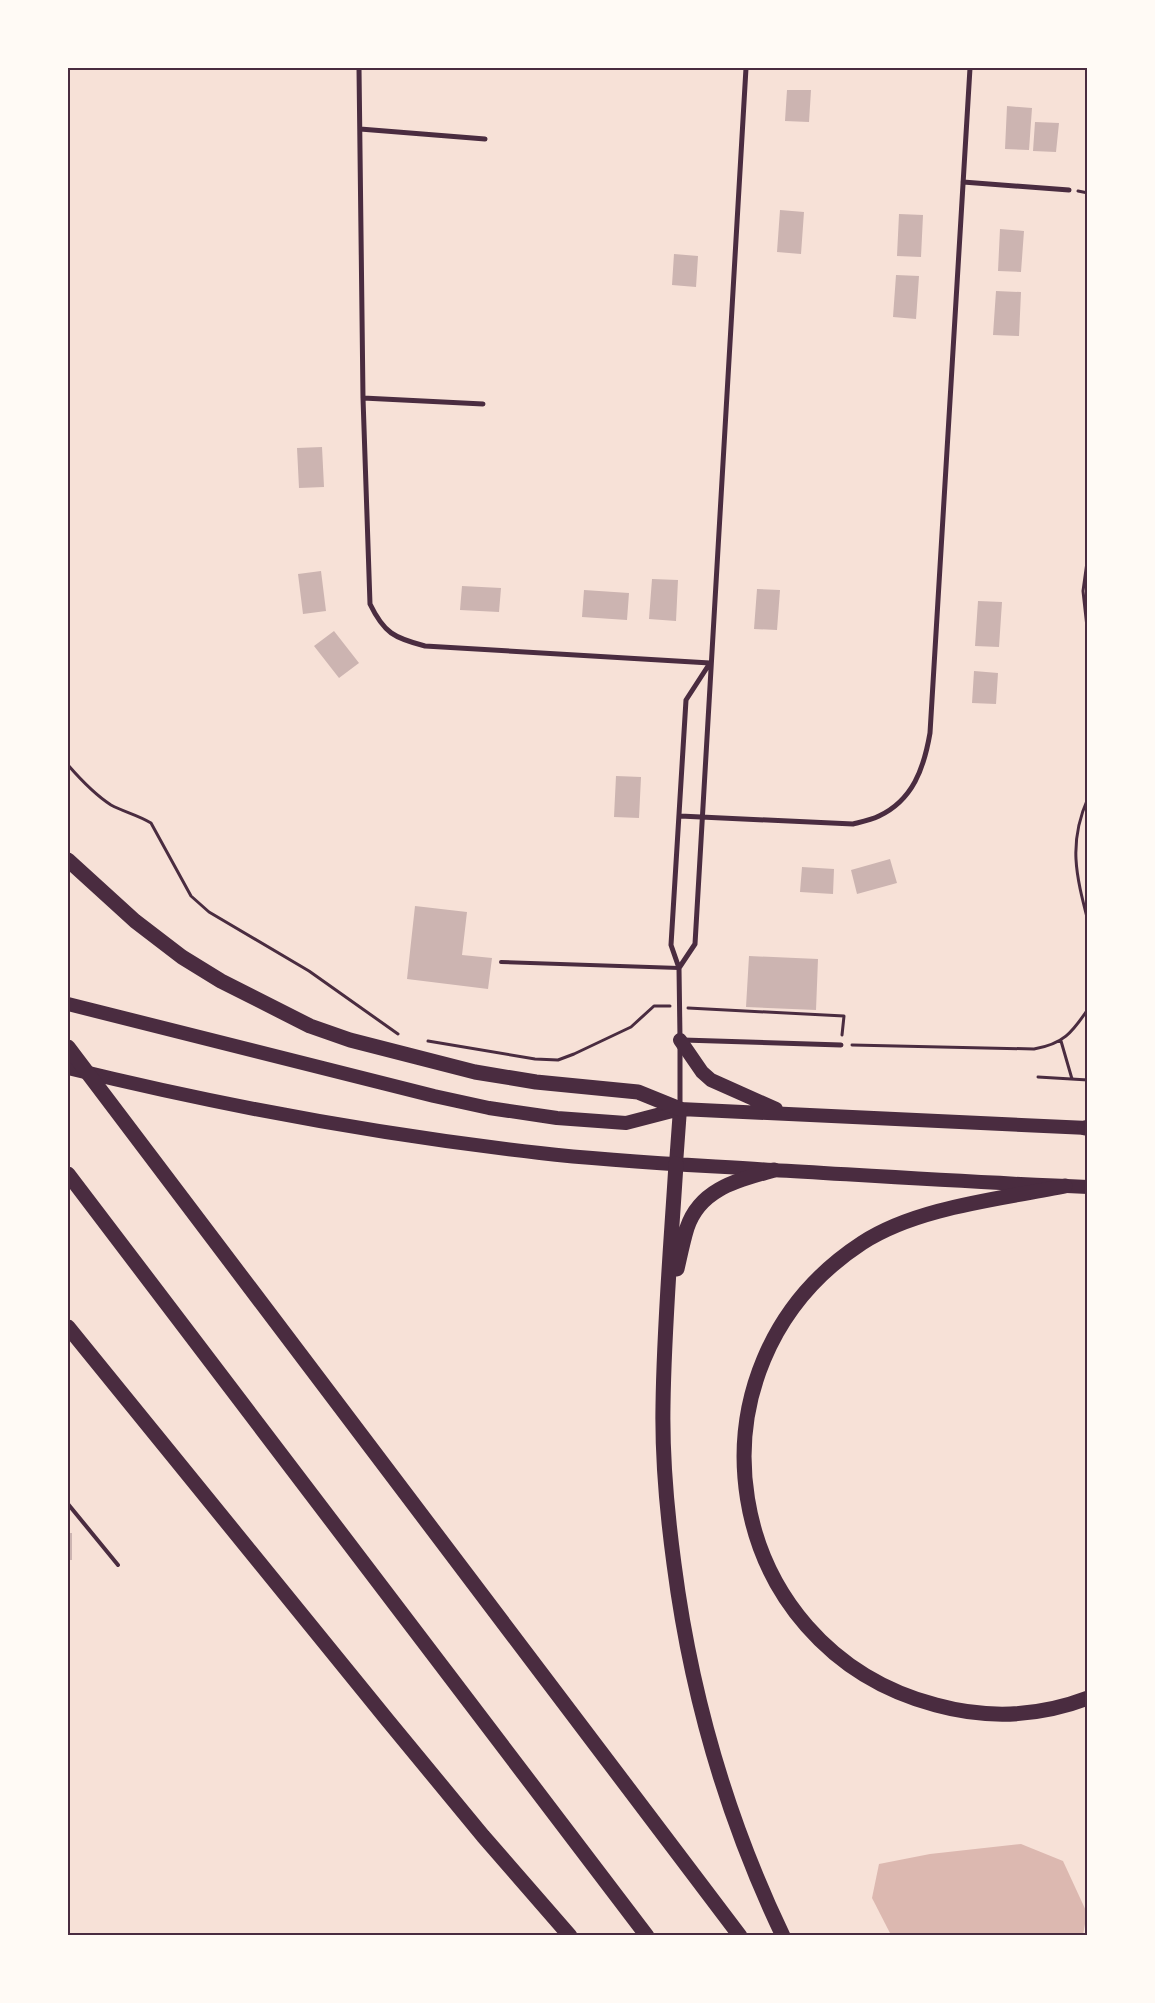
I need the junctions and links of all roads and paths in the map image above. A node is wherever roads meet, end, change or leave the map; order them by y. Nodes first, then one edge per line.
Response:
1 (359, 68) edge
2 (746, 68) edge
3 (970, 68) edge
4 (360, 129) junction
5 (485, 138) dead end
6 (963, 182) junction
7 (1069, 190) dead end
8 (363, 398) junction
9 (483, 404) dead end
10 (1088, 555) edge
11 (1088, 636) edge
12 (710, 663) junction
13 (68, 765) edge
14 (1088, 798) edge
15 (680, 816) junction
16 (701, 817) junction
17 (68, 860) edge
18 (1088, 921) edge
19 (501, 962) dead end
20 (679, 968) junction
21 (68, 1004) edge
22 (654, 1006) dead end
23 (703, 1009) dead end
24 (1088, 1010) edge
25 (403, 1036) dead end
26 (420, 1040) dead end
27 (680, 1040) junction
28 (1061, 1041) junction
29 (841, 1045) junction
30 (68, 1048) edge
31 (68, 1068) edge
32 (1038, 1077) dead end
33 (1072, 1079) junction
34 (1088, 1080) edge
35 (680, 1108) junction
36 (786, 1114) junction
37 (1087, 1128) edge
38 (676, 1164) junction
39 (774, 1170) junction
40 (68, 1174) edge
41 (1065, 1186) junction
42 (1088, 1187) edge
43 (668, 1302) junction
44 (68, 1327) edge
45 (68, 1504) edge
46 (118, 1565) dead end
47 (1088, 1698) edge
48 (570, 1936) edge
49 (647, 1936) edge
50 (740, 1936) edge
51 (784, 1936) edge

1 - 4 street
2 - 12 street
3 - 6 street
4 - 5 street
4 - 8 street
6 - 7 street
6 - 16 street
8 - 9 street
8 - 12 street
10 - 11 path
12 - 15 street
12 - 16 street
13 - 25 path
14 - 18 path
15 - 16 street
15 - 20 street
16 - 20 street
17 - 35 highway
19 - 20 lane
20 - 27 street
21 - 35 highway
22 - 26 path
23 - 29 path
24 - 28 path
27 - 29 street
27 - 35 street
27 - 36 highway
28 - 29 path
28 - 33 path
30 - 50 highway
31 - 38 highway
32 - 33 path
33 - 34 path
35 - 36 highway
35 - 38 highway
36 - 37 highway
38 - 39 highway
38 - 43 highway
39 - 41 highway
39 - 43 highway
40 - 49 highway
41 - 42 highway
41 - 47 highway
43 - 51 highway
44 - 48 highway
45 - 46 lane

